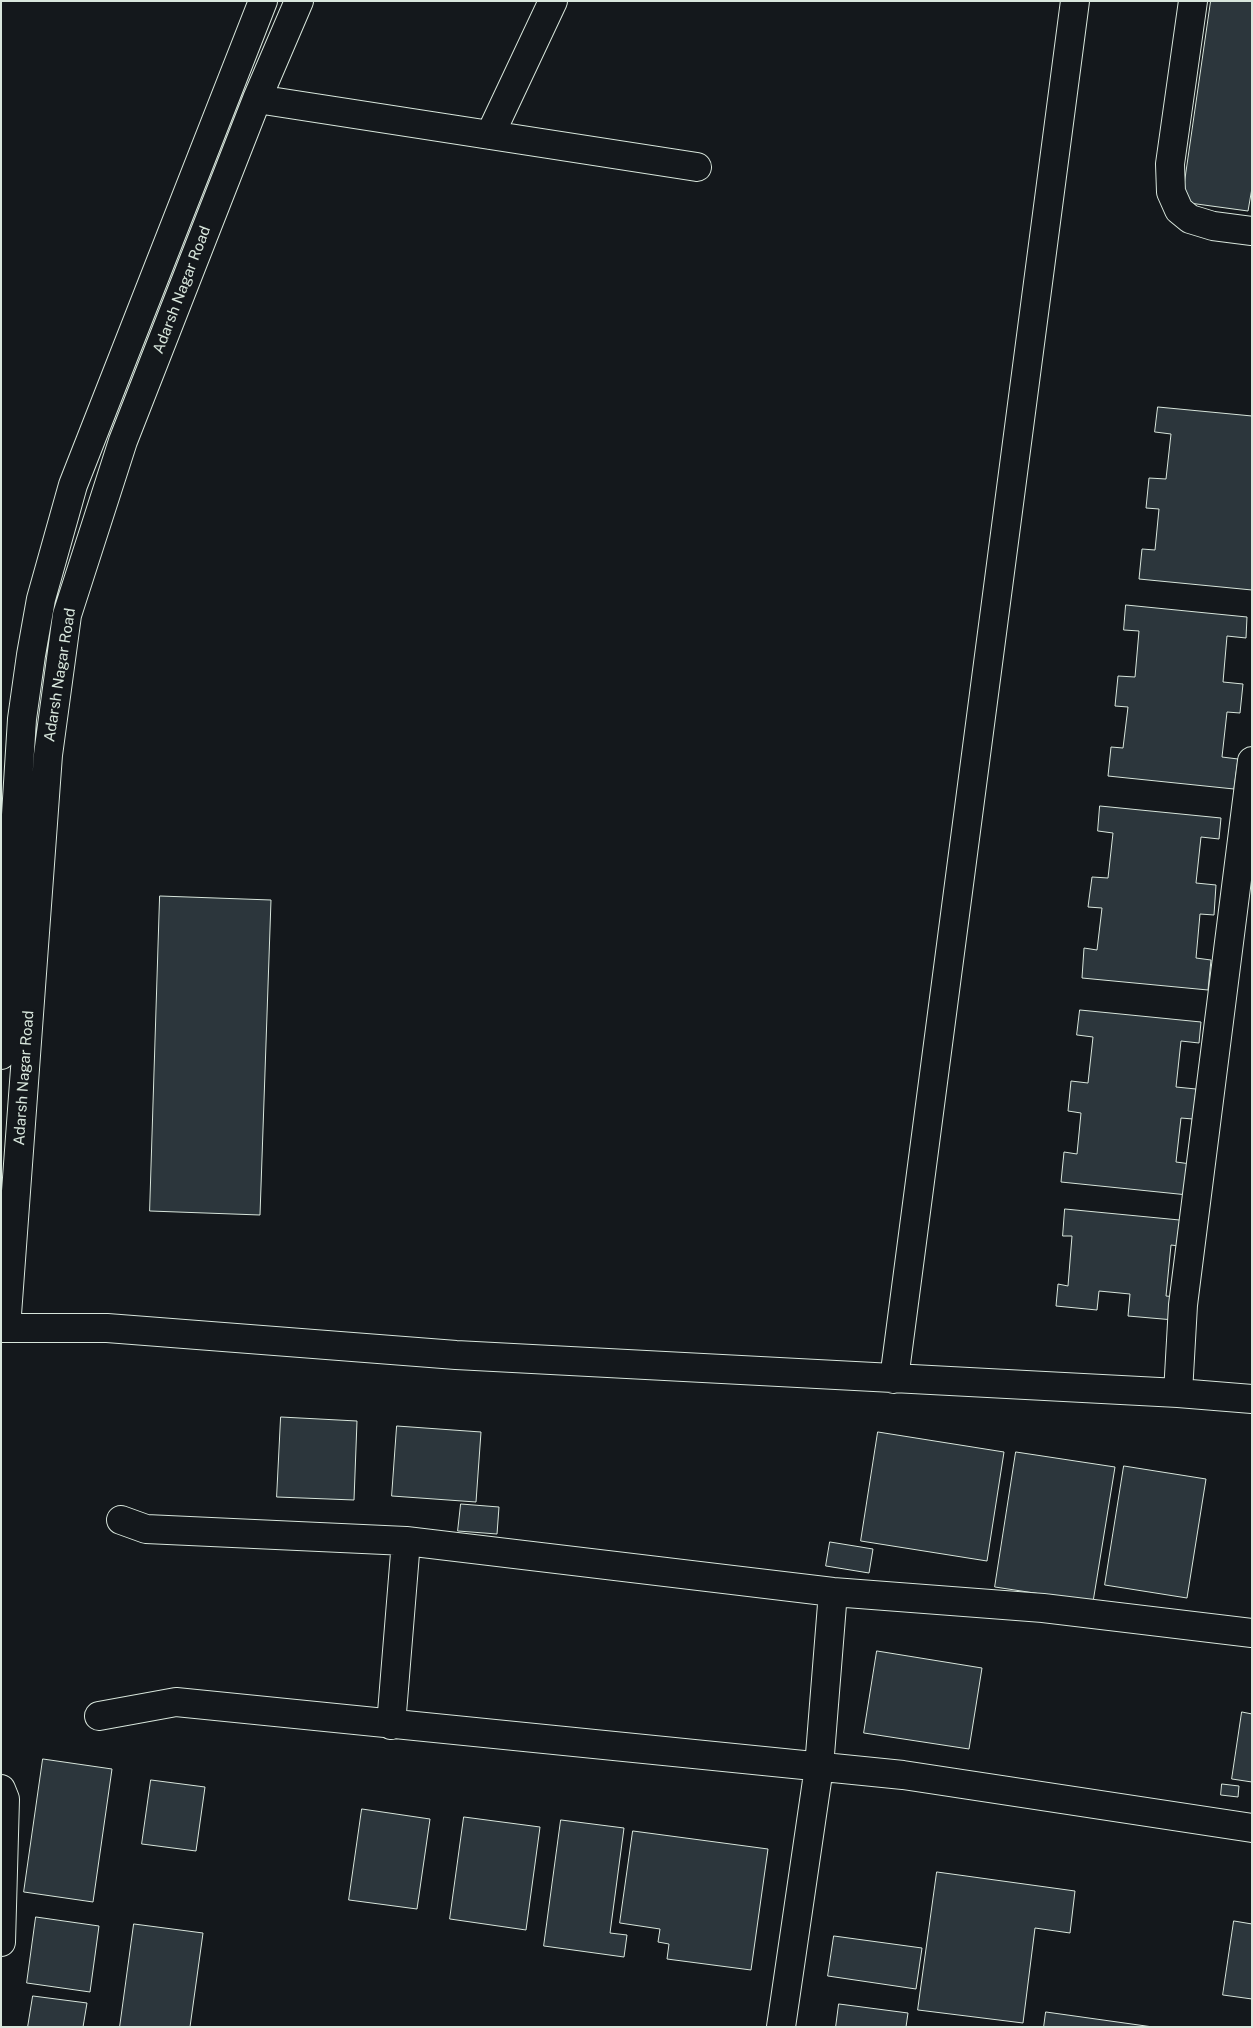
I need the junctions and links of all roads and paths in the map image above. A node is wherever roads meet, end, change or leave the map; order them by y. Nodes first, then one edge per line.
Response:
1 (263, 1) edge
2 (299, 1) edge
3 (553, 1) edge
4 (1075, 1) edge
5 (1193, 1) edge
6 (257, 99) junction
7 (490, 135) junction
8 (697, 166) dead end
9 (1252, 231) edge
10 (1252, 761) edge
11 (1, 1055) edge
12 (4, 1328) edge
13 (894, 1379) junction
14 (1178, 1393) junction
15 (1252, 1399) edge
16 (121, 1520) dead end
17 (406, 1541) junction
18 (833, 1592) junction
19 (1252, 1633) edge
20 (99, 1716) dead end
21 (391, 1725) junction
22 (819, 1767) junction
23 (1, 1789) edge
24 (1252, 1828) edge
25 (1, 1942) edge
26 (781, 2027) edge

1 - 11 street, Adarsh Nagar Road
2 - 6 street, Adarsh Nagar Road
3 - 7 street
4 - 13 street
5 - 9 street
6 - 7 street
6 - 12 street, Adarsh Nagar Road
7 - 8 street
10 - 14 street
12 - 13 street
13 - 14 street
14 - 15 street
16 - 17 street
17 - 18 street
17 - 21 street
18 - 19 street
18 - 22 street
20 - 21 street
21 - 22 street
22 - 24 street
22 - 26 street
23 - 25 street

